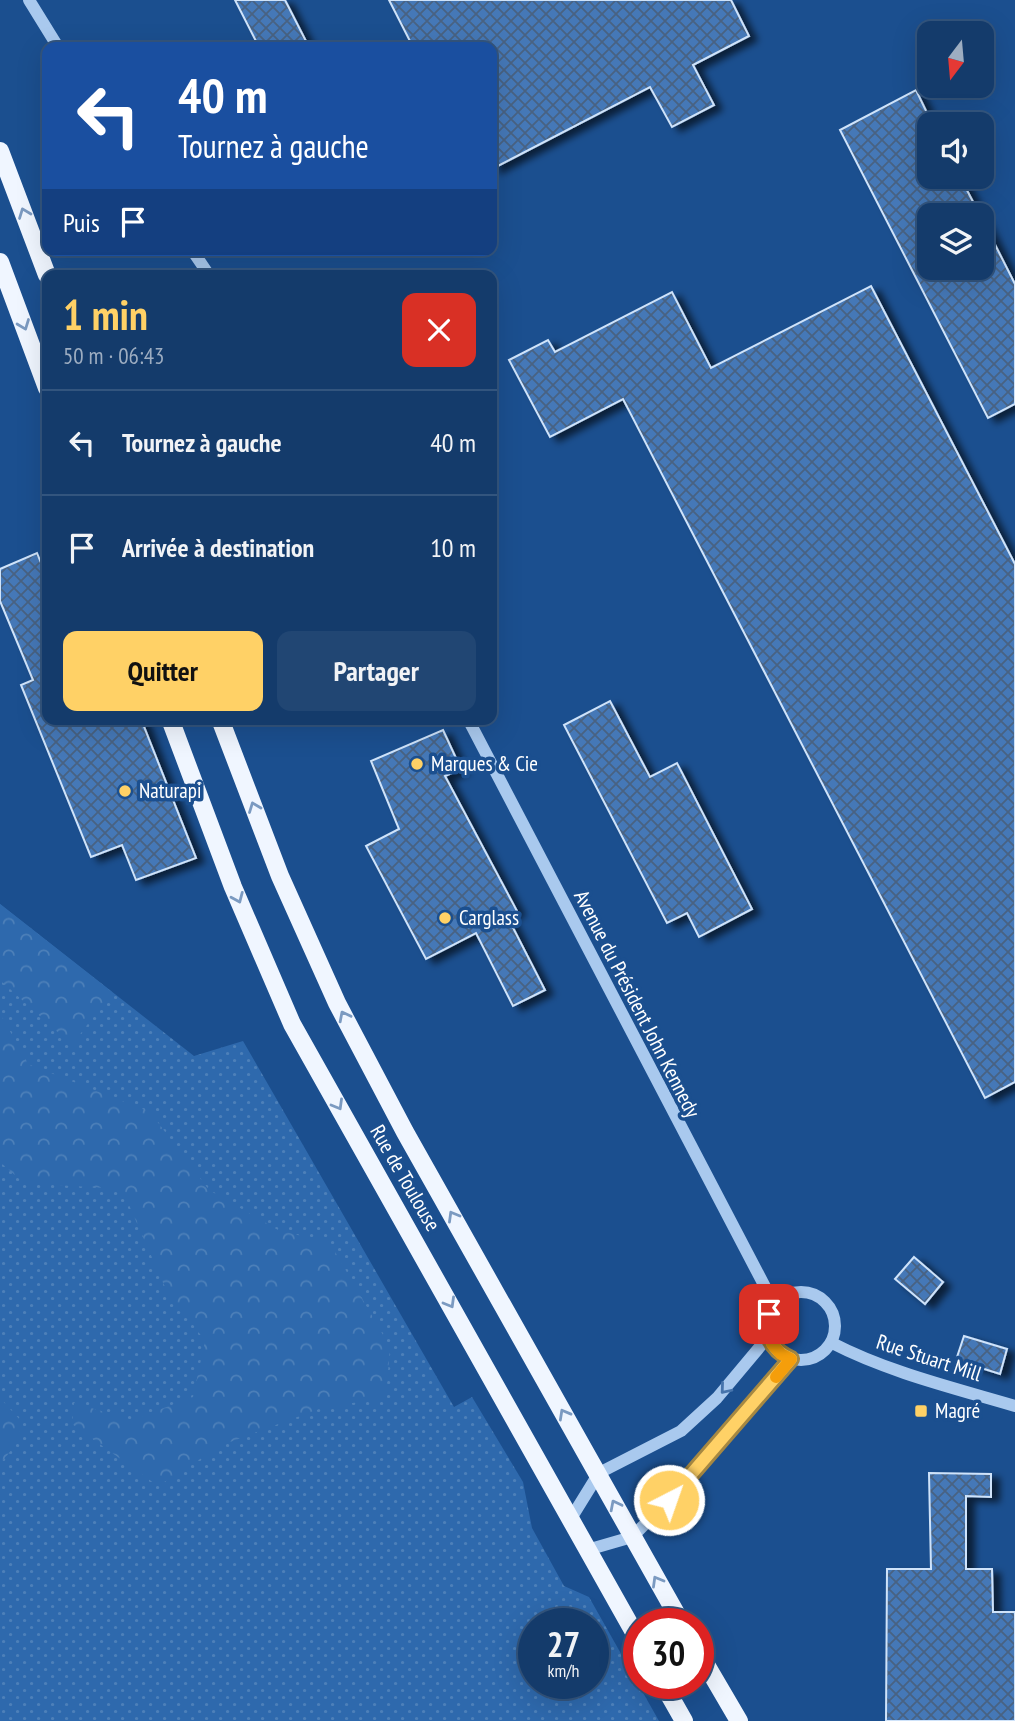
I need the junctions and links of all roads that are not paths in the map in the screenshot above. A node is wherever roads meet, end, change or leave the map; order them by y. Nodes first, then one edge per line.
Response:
1 (29, 0) edge
2 (55, 42) edge
3 (0, 151) edge
4 (0, 262) edge
5 (45, 270) edge
6 (42, 375) edge
7 (172, 725) edge
8 (222, 725) edge
9 (471, 725) edge
10 (774, 1304) junction
11 (768, 1336) junction
12 (832, 1343) junction
13 (791, 1359) junction
14 (1015, 1406) edge
15 (599, 1473) junction
16 (570, 1520) junction
17 (632, 1537) junction
18 (587, 1550) junction
19 (673, 1608) edge
20 (623, 1613) edge
21 (714, 1678) edge
22 (672, 1699) edge
23 (684, 1721) edge
24 (740, 1721) edge

1 - 2 street
5 -> 3 main road
4 -> 6 main road
7 -> 16 main road, Rue de Toulouse
15 -> 8 main road, Rue de Toulouse
9 - 10 street, Avenue du Président John Kennedy
10 - 11 street
10 - 12 street
11 - 13 street
11 -> 15 street
12 - 13 street
12 - 14 street, Rue Stuart Mill
13 - 17 street
15 - 16 street
17 -> 15 main road, Rue de Toulouse
16 - 18 main road, Rue de Toulouse
17 - 18 street
19 -> 17 main road, Rue de Toulouse
18 - 20 main road, Rue de Toulouse
21 - 24 main road
22 - 23 main road

